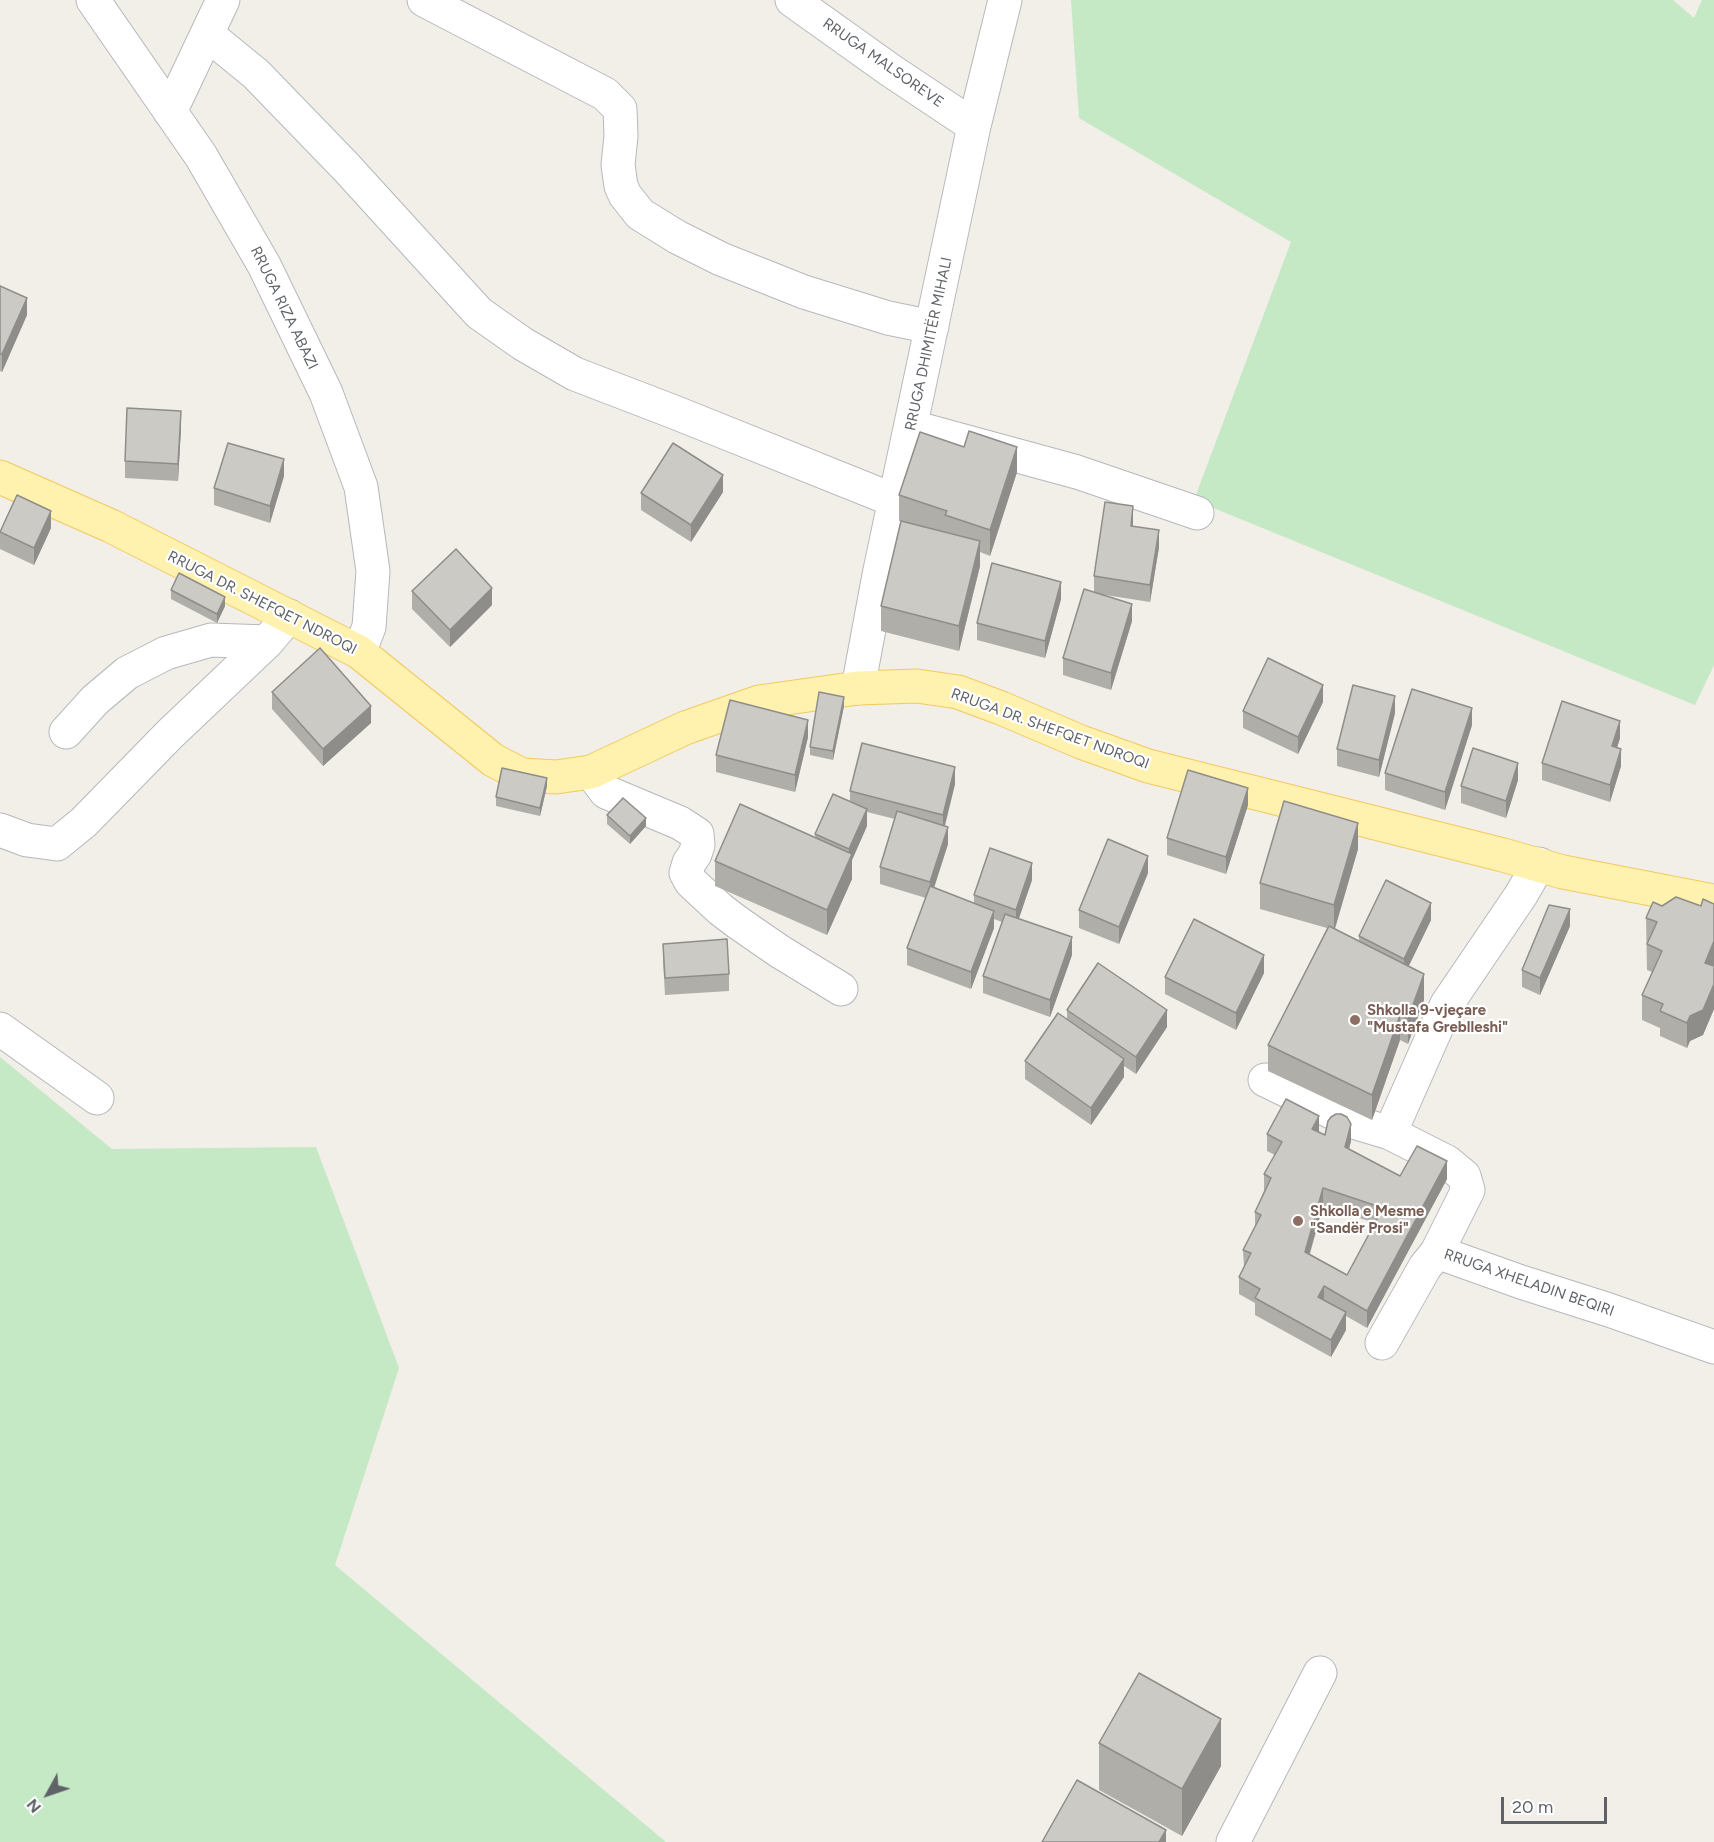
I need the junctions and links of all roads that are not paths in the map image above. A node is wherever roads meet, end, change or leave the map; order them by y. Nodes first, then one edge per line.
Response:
1 (93, 0) edge
2 (223, 0) edge
3 (424, 0) edge
4 (792, 0) edge
5 (1005, 0) edge
6 (207, 34) junction
7 (170, 112) junction
8 (974, 126) junction
9 (932, 327) junction
10 (912, 427) junction
11 (0, 477) edge
12 (896, 501) junction
13 (1197, 513) dead end
14 (290, 616) junction
15 (267, 642) junction
16 (359, 652) junction
17 (858, 688) junction
18 (66, 732) dead end
19 (591, 772) junction
20 (0, 830) edge
21 (1539, 864) junction
22 (1714, 901) edge
23 (841, 989) dead end
24 (0, 1029) edge
25 (1265, 1080) dead end
26 (97, 1098) dead end
27 (1390, 1132) junction
28 (1437, 1252) junction
29 (1382, 1343) dead end
30 (1714, 1347) edge
31 (1320, 1673) dead end
32 (1233, 1842) edge

1 - 7 street, RRUGA RIZA ABAZI
2 - 6 street
3 - 9 street
4 - 8 street, RRUGA MALSOREVE
5 - 8 street, RRUGA DHIMITËR MIHALI
6 - 7 street
6 - 12 street
7 - 16 street, RRUGA RIZA ABAZI
8 - 9 street, RRUGA DHIMITËR MIHALI
9 - 10 street, RRUGA DHIMITËR MIHALI
10 - 12 street, RRUGA DHIMITËR MIHALI
10 - 13 street
11 - 14 main road, RRUGA DR. SHEFQET NDROQI
12 - 17 street, RRUGA DHIMITËR MIHALI
14 - 15 street
14 - 16 main road, RRUGA DR. SHEFQET NDROQI
15 - 18 street
15 - 20 street
16 - 19 main road, RRUGA DR. SHEFQET NDROQI
17 - 19 main road, RRUGA DR. SHEFQET NDROQI
17 - 21 main road, RRUGA DR. SHEFQET NDROQI
19 - 23 street
21 - 22 main road, RRUGA DR. SHEFQET NDROQI
21 - 27 street
24 - 26 street
25 - 27 street, RRUGA XHELADIN BEQIRI
27 - 28 street, RRUGA XHELADIN BEQIRI
28 - 29 street
28 - 30 street, RRUGA XHELADIN BEQIRI
31 - 32 street

